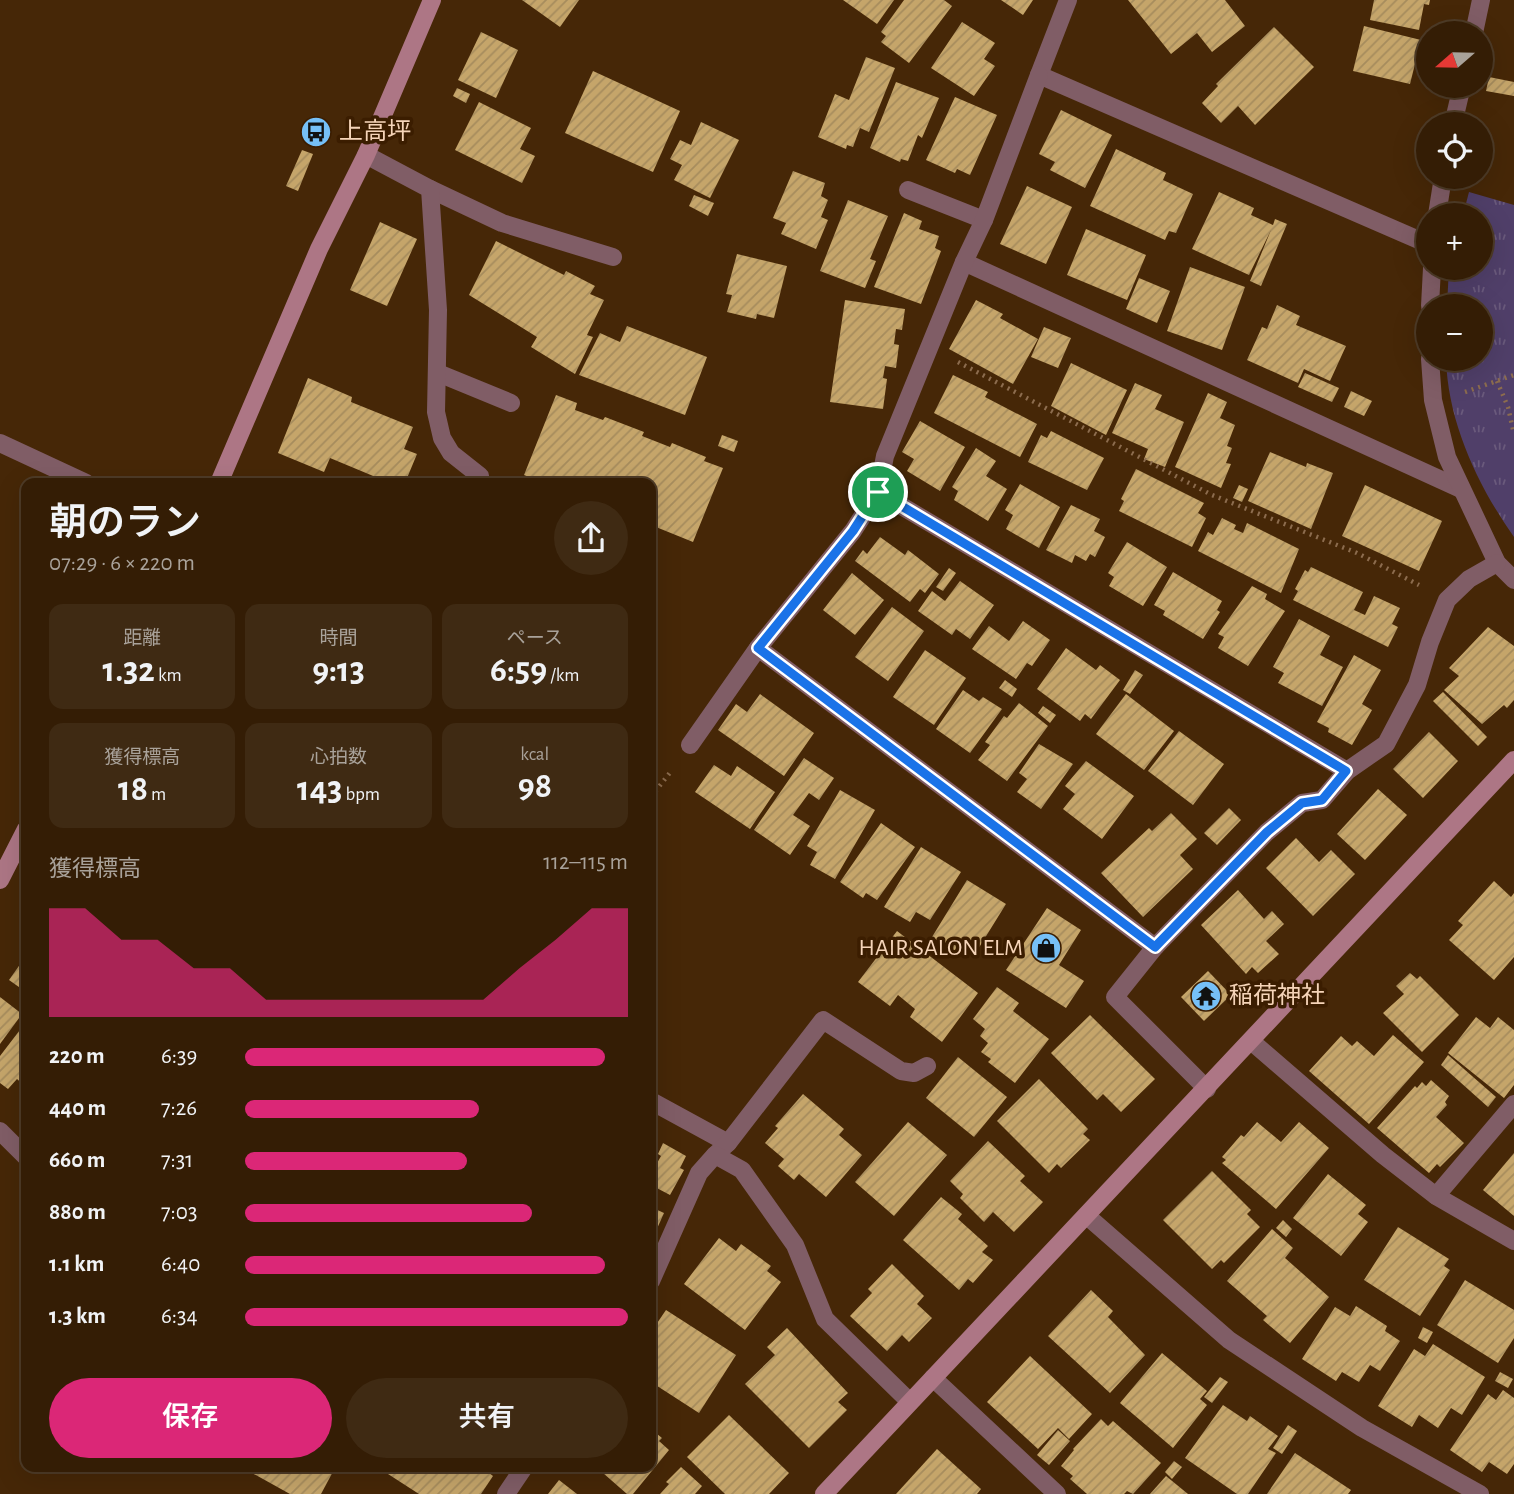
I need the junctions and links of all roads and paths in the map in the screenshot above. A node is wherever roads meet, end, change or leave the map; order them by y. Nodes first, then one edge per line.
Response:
1 (432, 0) edge
2 (1069, 0) edge
3 (1482, 0) edge
4 (1477, 21) edge
5 (1039, 75) junction
6 (366, 155) junction
7 (430, 189) junction
8 (908, 190) dead end
9 (984, 220) junction
10 (1416, 239) edge
11 (613, 257) dead end
12 (964, 262) junction
13 (975, 370) dead end
14 (1431, 371) edge
15 (438, 373) junction
16 (1514, 375) edge
17 (1497, 381) junction
18 (1433, 400) junction
19 (511, 402) dead end
20 (1514, 433) edge
21 (0, 443) edge
22 (480, 476) dead end
23 (75, 478) edge
24 (221, 478) edge
25 (1461, 489) junction
26 (878, 492) junction
27 (1497, 562) junction
28 (1395, 572) dead end
29 (1514, 580) edge
30 (758, 648) junction
31 (690, 745) dead end
32 (1514, 760) edge
33 (1346, 771) junction
34 (21, 839) edge
35 (0, 880) edge
36 (1155, 947) junction
37 (1251, 1041) junction
38 (927, 1066) dead end
39 (1207, 1089) junction
40 (656, 1104) edge
41 (1514, 1104) edge
42 (0, 1131) edge
43 (722, 1149) junction
44 (21, 1152) edge
45 (1436, 1196) junction
46 (1087, 1216) junction
47 (1514, 1241) edge
48 (656, 1270) edge
49 (933, 1378) junction
50 (910, 1402) junction
51 (521, 1472) edge
52 (506, 1494) edge
53 (824, 1494) edge
54 (1057, 1494) edge
55 (1480, 1494) edge

1 - 6 street
2 - 5 street
3 - 4 street
5 - 9 street
5 - 10 street
6 - 7 street
6 - 24 street
7 - 11 street
7 - 15 street
8 - 9 street
9 - 12 street
12 - 25 street
12 - 26 street
13 - 28 path
14 - 18 street
15 - 19 street
15 - 22 street
16 - 17 path
17 - 18 path
17 - 20 path
18 - 25 street
21 - 23 street
25 - 27 street
26 - 30 street
26 - 33 street
27 - 29 street
27 - 33 street
30 - 31 street
30 - 36 street
32 - 37 street
33 - 36 street
34 - 35 street
36 - 39 street
37 - 39 street
37 - 45 street
38 - 43 street
39 - 46 street
40 - 43 street
41 - 45 street
42 - 44 street
43 - 48 street
43 - 50 street
45 - 47 street
46 - 49 street
46 - 55 street
49 - 50 street
49 - 54 street
50 - 53 street
51 - 52 street

